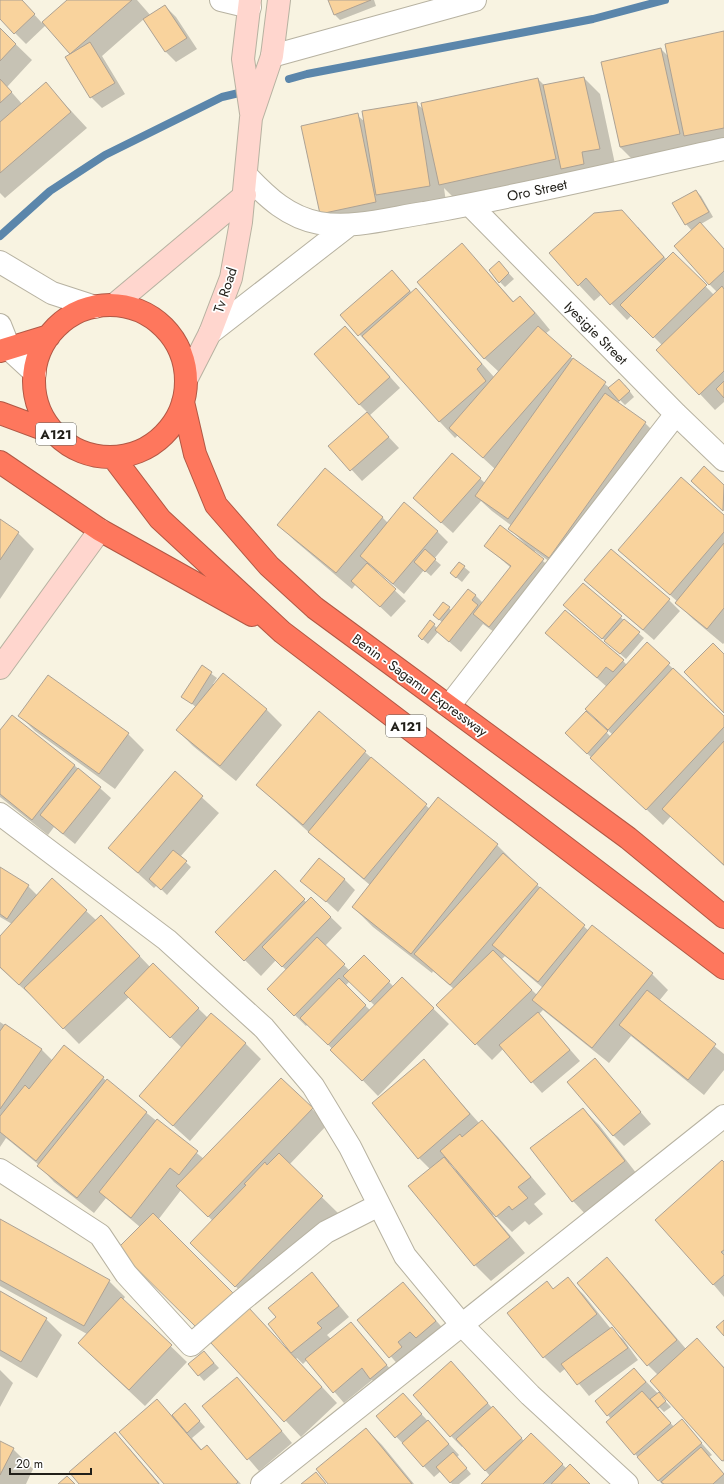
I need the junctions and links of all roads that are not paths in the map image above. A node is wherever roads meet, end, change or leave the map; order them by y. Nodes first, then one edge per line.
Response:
1 (221, 0) edge
2 (279, 0) edge
3 (475, 0) edge
4 (250, 4) edge
5 (272, 56) junction
6 (251, 118) junction
7 (724, 149) edge
8 (246, 185) junction
9 (470, 205) junction
10 (349, 225) junction
11 (0, 262) edge
12 (104, 306) junction
13 (0, 325) edge
14 (210, 334) junction
15 (49, 336) junction
16 (5, 351) edge
17 (35, 373) junction
18 (187, 378) junction
19 (183, 402) junction
20 (0, 413) edge
21 (676, 414) junction
22 (54, 432) junction
23 (113, 458) junction
24 (724, 460) edge
25 (0, 462) edge
26 (100, 530) junction
27 (282, 632) junction
28 (0, 668) edge
29 (449, 706) junction
30 (0, 814) edge
31 (724, 917) edge
32 (724, 968) edge
33 (724, 1116) edge
34 (0, 1170) edge
35 (379, 1205) junction
36 (462, 1325) junction
37 (262, 1484) edge
38 (626, 1484) edge

1 - 4 street
2 - 5 street, Tv Road
3 - 5 street
4 - 6 street, Tv Road
5 - 6 street, Tv Road
6 - 8 street, Tv Road
7 - 9 street, Oro Street
8 - 10 street, Oro Street
8 - 12 street
8 - 14 street, Tv Road
9 - 10 street, Oro Street
9 - 21 street, Iyesigie Street
10 - 14 street, Oro Street
11 - 12 street
12 - 15 highway, A121
12 - 18 highway, A121
13 - 16 street
14 - 18 street, Tv Road
15 - 16 highway, A121
15 - 17 highway, A121
16 - 17 street
17 - 22 highway, A121
18 - 19 highway, A121
19 - 23 highway, A121
19 - 29 highway, Benin - Sagamu Expressway / A121
20 - 22 highway, A121
21 - 24 street, Iyesigie Street
21 - 29 street
22 - 23 highway, A121
23 - 27 highway, A121
25 - 26 highway, A121
26 - 27 highway, A121
26 - 28 street
27 - 32 highway, A121
29 - 31 highway, Benin - Sagamu Expressway / A121
30 - 35 street
33 - 36 street
34 - 35 street
35 - 36 street
36 - 37 street
36 - 38 street

